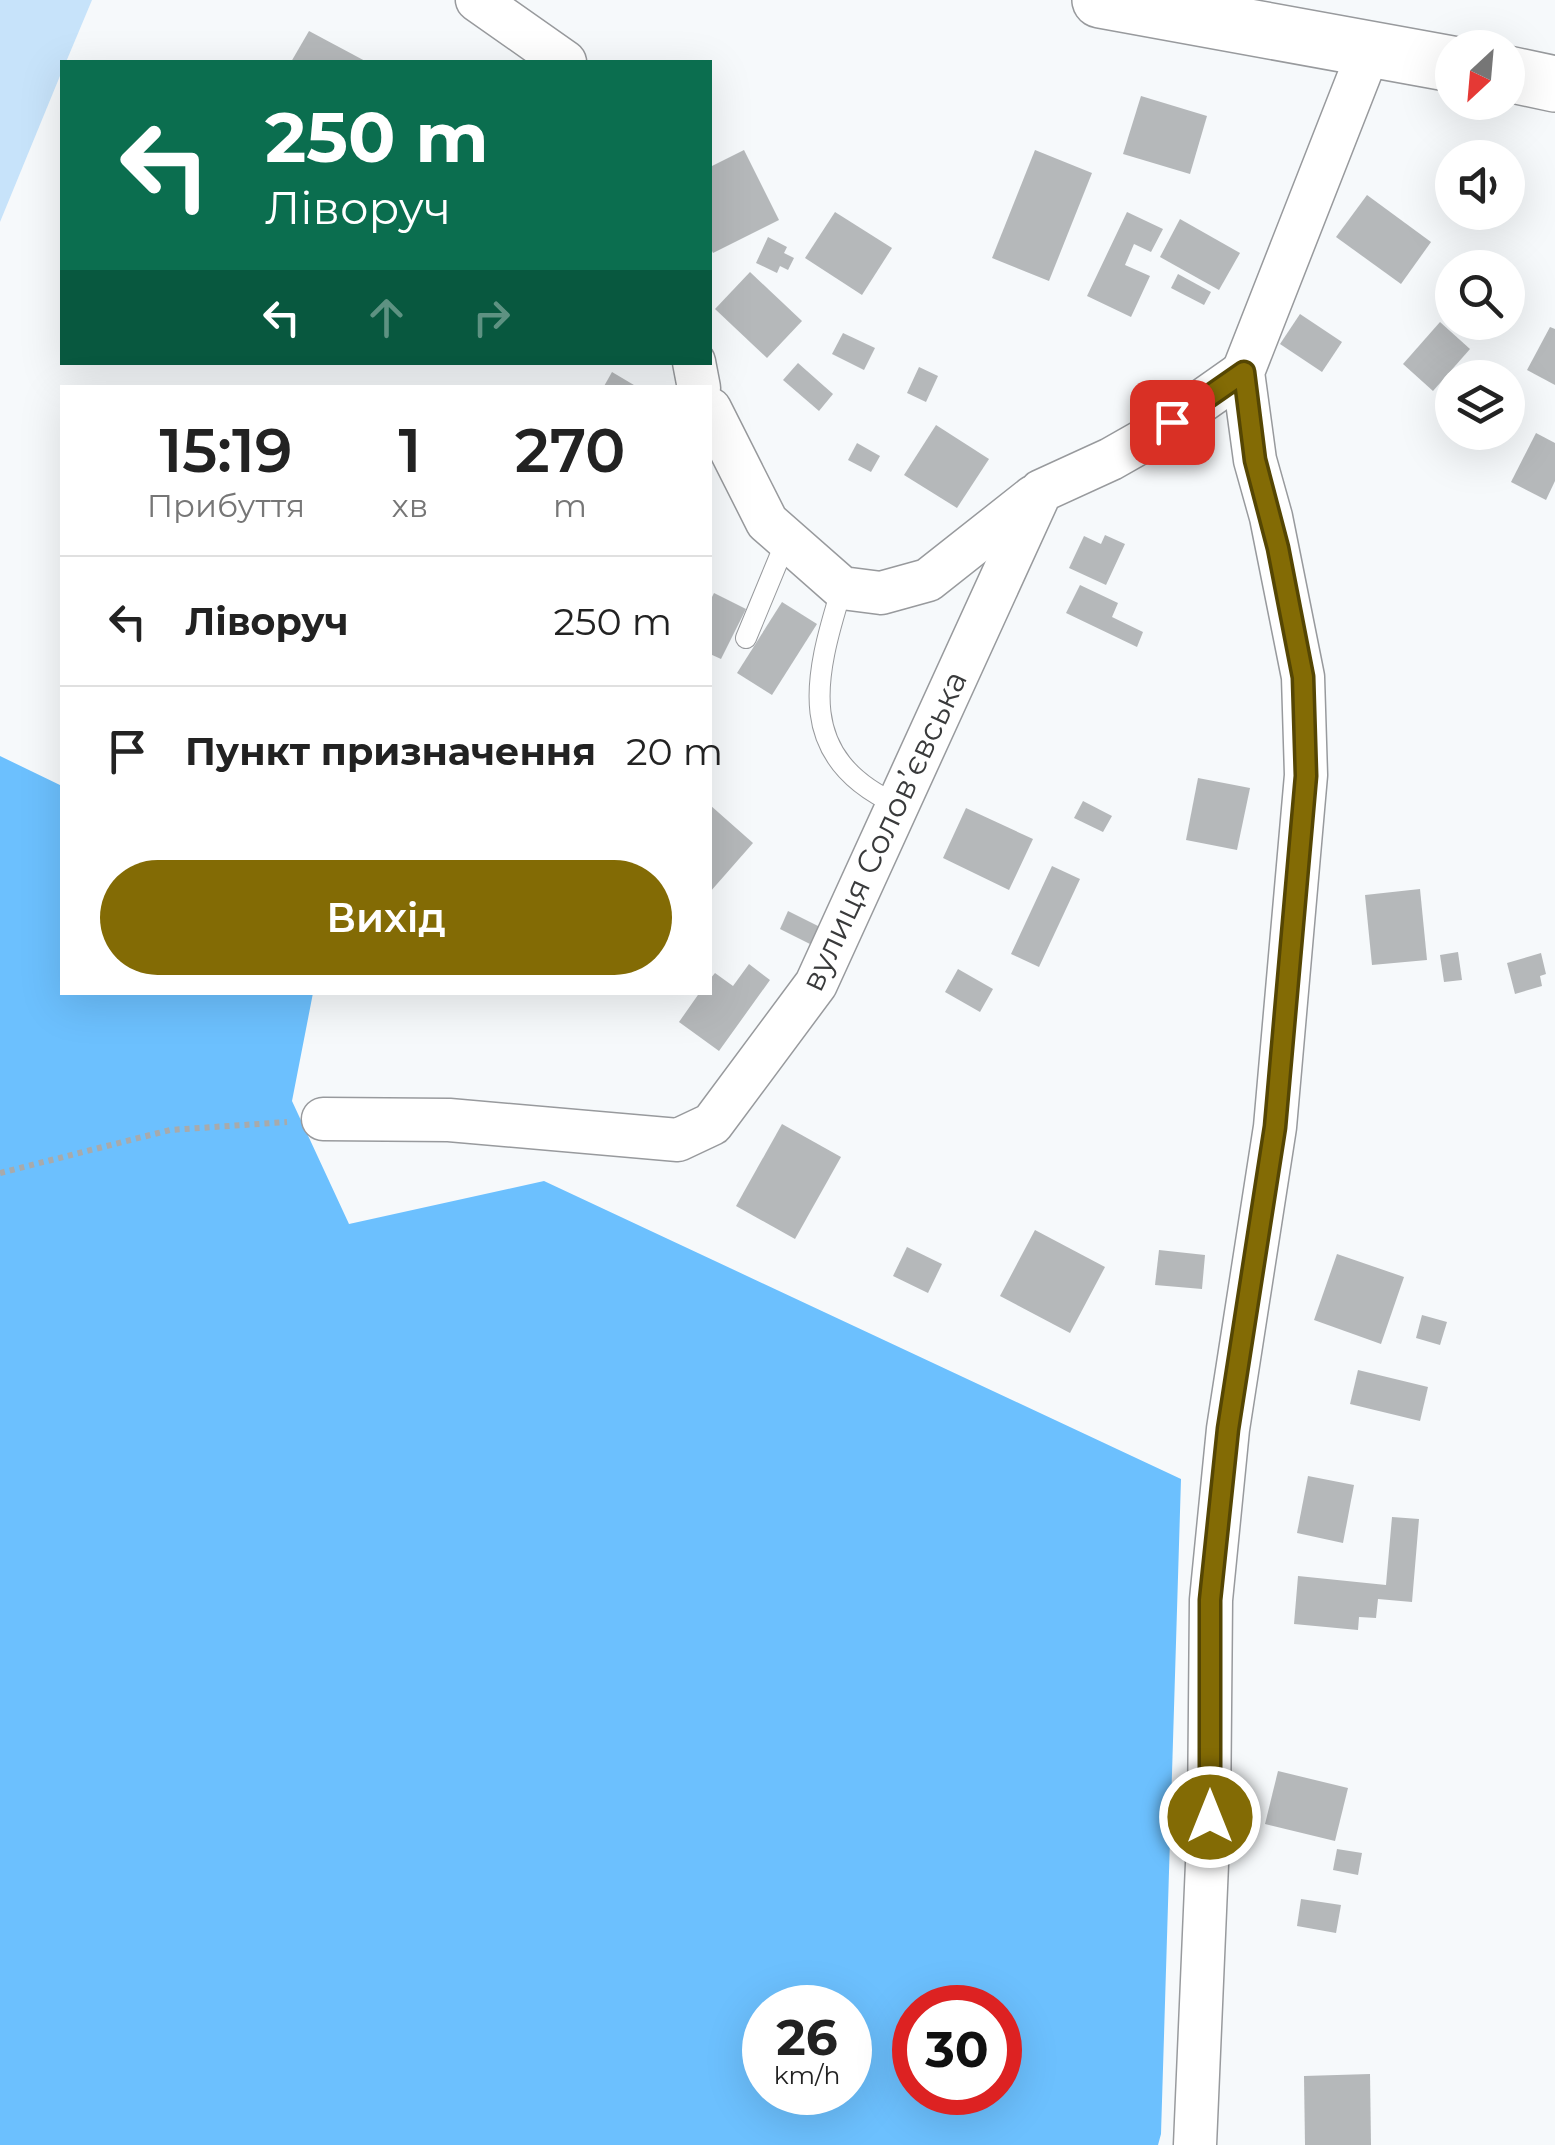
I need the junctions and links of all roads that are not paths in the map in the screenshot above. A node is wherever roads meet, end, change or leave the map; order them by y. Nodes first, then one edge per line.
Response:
1 (477, 0) edge
2 (1100, 0) edge
3 (1370, 48) junction
4 (562, 60) edge
5 (1435, 61) edge
6 (1525, 78) edge
7 (1555, 84) edge
8 (1244, 372) junction
9 (713, 421) edge
10 (1041, 491) junction
11 (787, 539) junction
12 (842, 588) junction
13 (746, 638) dead end
14 (898, 804) junction
15 (323, 1120) road end
16 (1195, 2145) edge

1 - 4 street
2 - 3 main road
3 - 5 main road
3 - 8 street
6 - 7 main road
8 - 10 street
8 - 16 street
9 - 11 street
10 - 12 street
10 - 14 street, вулиця Соловʼєвська
11 - 12 street
11 - 13 lane
12 - 14 lane
14 - 15 street, вулиця Соловʼєвська

